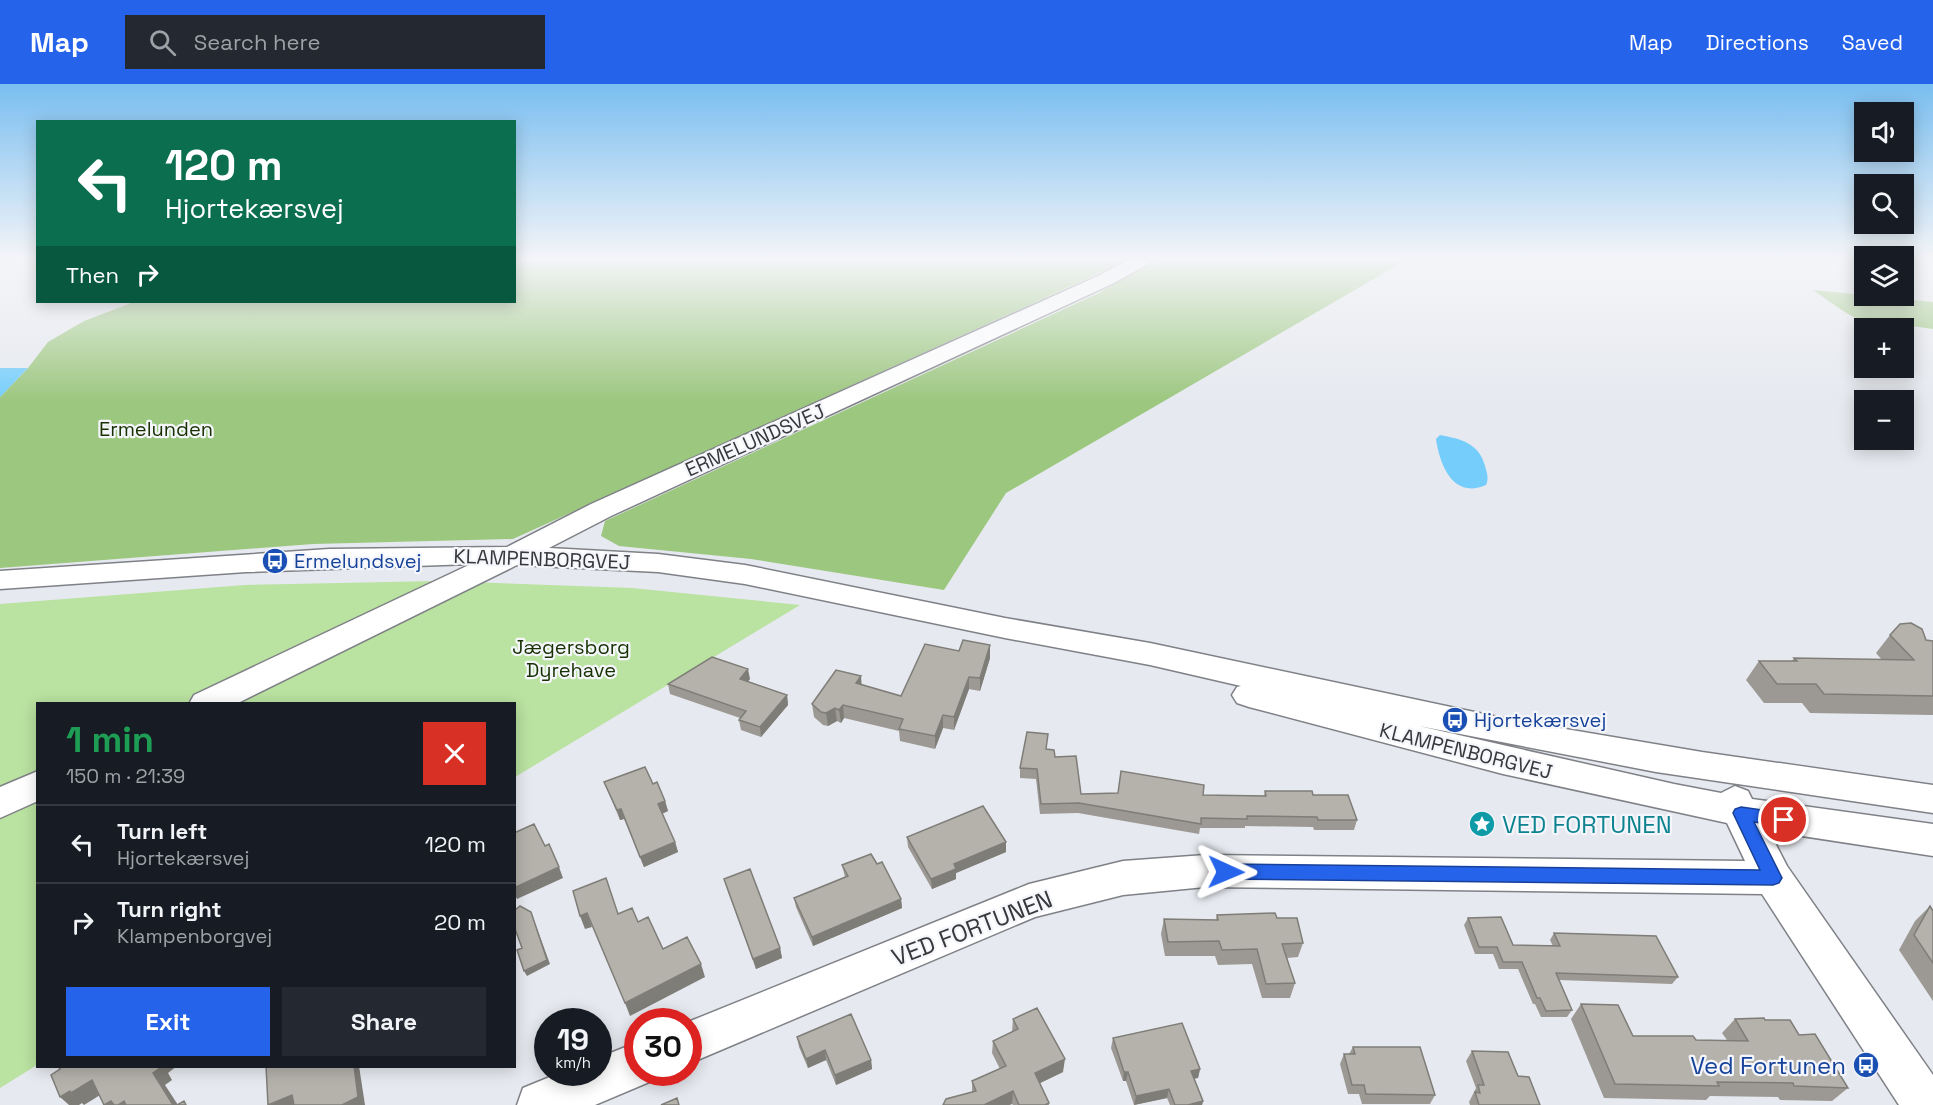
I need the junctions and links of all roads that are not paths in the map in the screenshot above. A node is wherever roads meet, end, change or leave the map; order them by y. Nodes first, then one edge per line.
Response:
1 (1047, 307) edge
2 (512, 556) junction
3 (0, 580) edge
4 (1006, 628) junction
5 (210, 702) edge
6 (1722, 771) junction
7 (36, 786) edge
8 (1933, 799) edge
9 (0, 803) edge
10 (1741, 813) junction
11 (1933, 840) edge
12 (1773, 878) junction
13 (702, 1037) edge
14 (624, 1070) edge
15 (540, 1105) edge
16 (1926, 1105) edge

1 - 2 street, ERMELUNDSVEJ
2 - 3 street, KLAMPENBORGVEJ
2 - 4 street, KLAMPENBORGVEJ
2 - 5 street, ERMELUNDSVEJ
4 - 6 street, KLAMPENBORGVEJ
4 - 10 street, KLAMPENBORGVEJ
6 - 8 street, KLAMPENBORGVEJ
6 - 10 street
7 - 9 street
10 - 11 street, KLAMPENBORGVEJ
10 - 12 street
12 - 13 street, VED FORTUNEN
12 - 16 street
14 - 15 street

